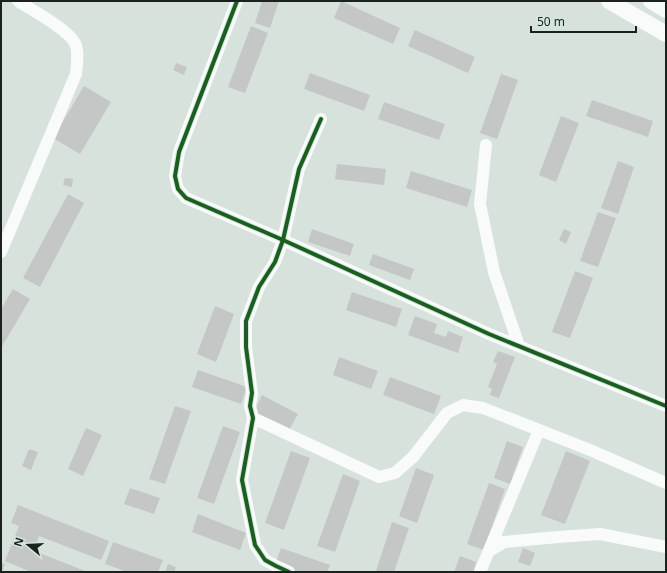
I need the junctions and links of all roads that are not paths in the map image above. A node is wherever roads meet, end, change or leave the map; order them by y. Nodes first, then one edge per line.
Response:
1 (18, 1) edge
2 (238, 1) edge
3 (609, 1) edge
4 (651, 1) edge
5 (666, 10) edge
6 (666, 34) edge
7 (321, 119) dead end
8 (486, 145) dead end
9 (283, 240) junction
10 (1, 252) edge
11 (519, 346) junction
12 (666, 406) edge
13 (253, 418) junction
14 (539, 430) junction
15 (666, 483) edge
16 (666, 547) edge
17 (489, 551) junction
18 (289, 572) edge
19 (480, 572) edge

1 - 10 street
2 - 9 street
3 - 6 street
4 - 5 street
7 - 9 street
8 - 11 street
9 - 11 street
9 - 13 street
11 - 12 street
13 - 14 street
13 - 18 street
14 - 15 street
14 - 17 street
16 - 17 street
17 - 19 street

